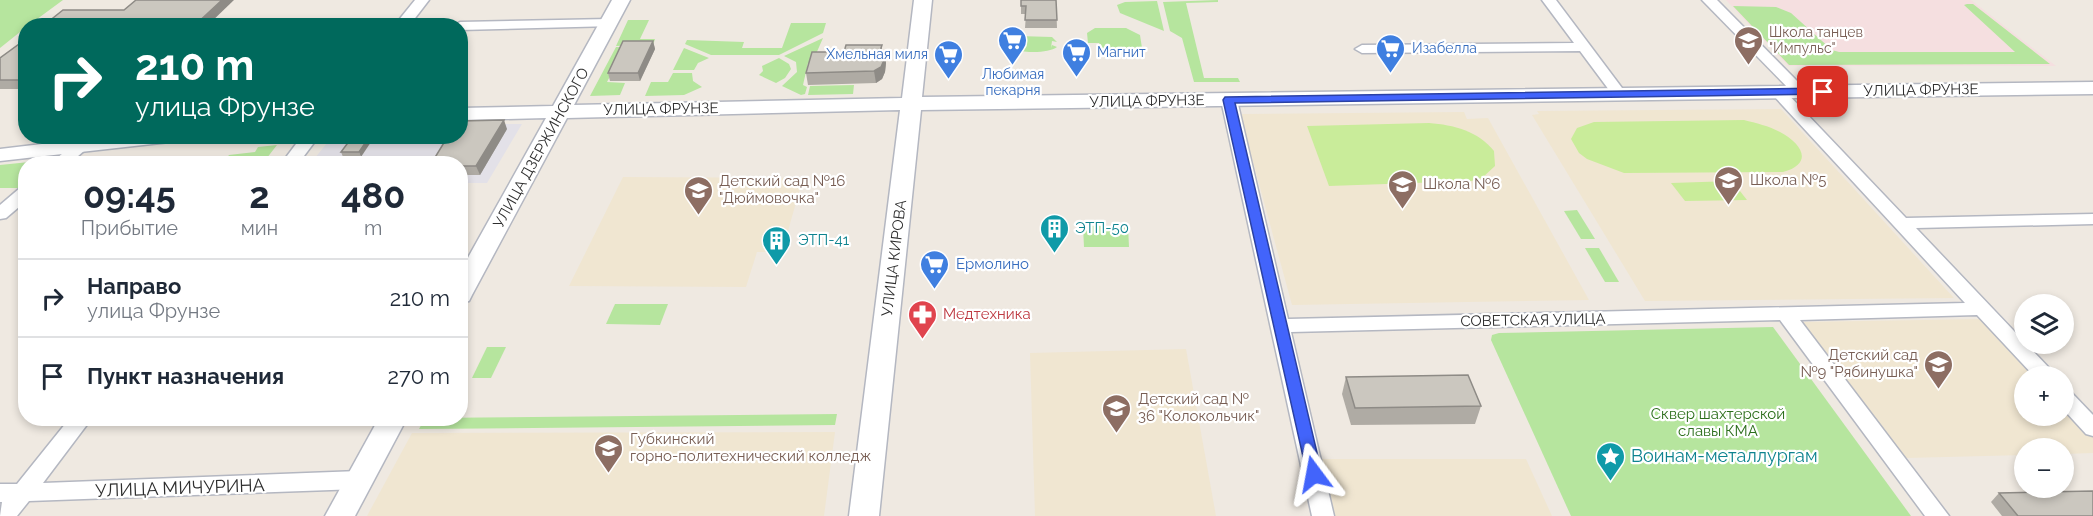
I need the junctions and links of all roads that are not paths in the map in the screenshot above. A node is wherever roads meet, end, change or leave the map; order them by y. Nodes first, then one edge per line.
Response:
1 (423, 0) edge
2 (621, 0) edge
3 (923, 0) edge
4 (1549, 0) edge
5 (1709, 0) edge
6 (408, 18) edge
7 (609, 22) junction
8 (468, 26) edge
9 (1582, 47) junction
10 (1362, 49) dead end
11 (2093, 88) edge
12 (1800, 92) junction
13 (1778, 93) junction
14 (1620, 94) junction
15 (1229, 100) junction
16 (911, 105) junction
17 (561, 110) junction
18 (468, 114) edge
19 (72, 144) edge
20 (83, 144) edge
21 (305, 144) edge
22 (0, 155) edge
23 (68, 156) edge
24 (295, 156) edge
25 (18, 199) edge
26 (0, 214) edge
27 (2093, 219) edge
28 (1901, 223) junction
29 (468, 280) edge
30 (1981, 309) junction
31 (1785, 313) junction
32 (1280, 326) junction
33 (2035, 366) edge
34 (2074, 408) edge
35 (76, 426) edge
36 (389, 426) edge
37 (2093, 428) edge
38 (359, 480) junction
39 (23, 492) junction
40 (0, 493) edge
41 (4, 516) edge
42 (340, 516) edge
43 (864, 516) edge
44 (1323, 516) edge
45 (1938, 516) edge

1 - 6 street
2 - 7 main road, УЛИЦА ДЗЕРЖИНСКОГО
3 - 16 main road, УЛИЦА КИРОВА
4 - 9 street
5 - 12 street
7 - 8 street
7 - 17 main road, УЛИЦА ДЗЕРЖИНСКОГО
9 - 10 street
9 - 14 street
11 - 12 main road, УЛИЦА ФРУНЗЕ
12 - 13 main road, УЛИЦА ФРУНЗЕ
13 - 14 main road, УЛИЦА ФРУНЗЕ
13 - 28 street
14 - 15 main road, УЛИЦА ФРУНЗЕ
15 - 16 main road, УЛИЦА ФРУНЗЕ
15 - 32 street
16 - 17 main road, УЛИЦА ФРУНЗЕ
16 - 43 main road, УЛИЦА КИРОВА
17 - 18 main road, УЛИЦА ФРУНЗЕ
17 - 29 main road, УЛИЦА ДЗЕРЖИНСКОГО
19 - 22 main road
20 - 23 street
21 - 24 street
25 - 26 street
27 - 28 street
28 - 30 street
30 - 31 street, СОВЕТСКАЯ УЛИЦА
30 - 33 street
31 - 32 street, СОВЕТСКАЯ УЛИЦА
31 - 45 street
32 - 44 street
34 - 37 street
35 - 39 street
36 - 38 main road
38 - 39 street, УЛИЦА МИЧУРИНА
38 - 42 main road
39 - 40 street, УЛИЦА МИЧУРИНА
39 - 41 street

